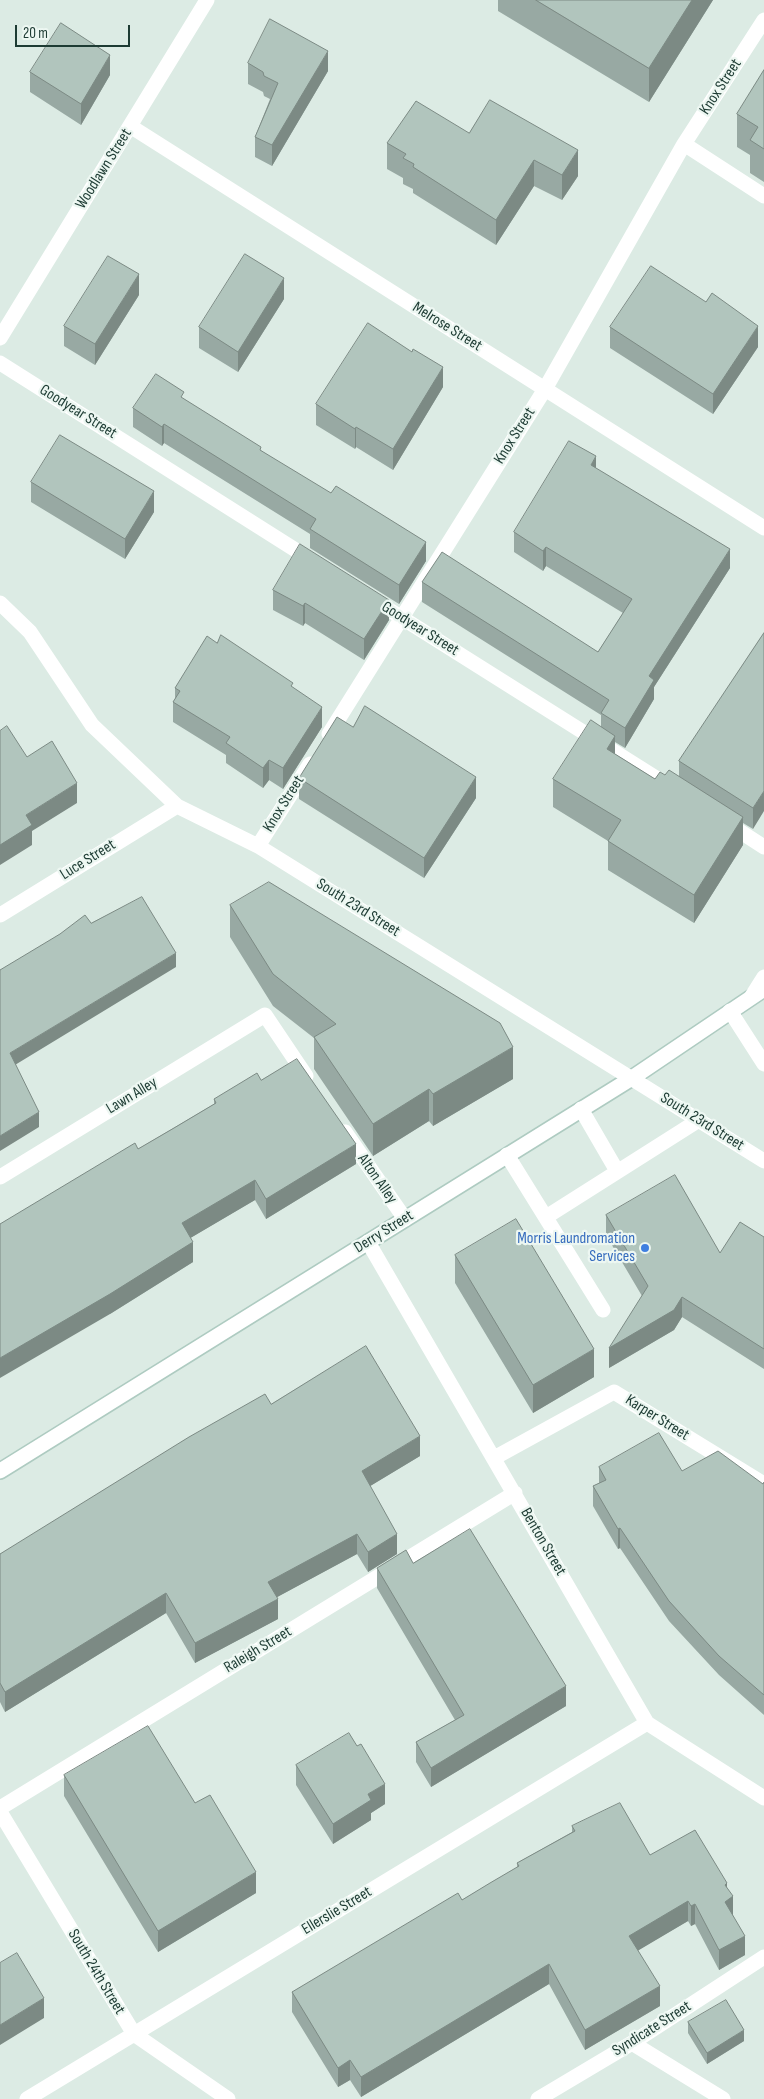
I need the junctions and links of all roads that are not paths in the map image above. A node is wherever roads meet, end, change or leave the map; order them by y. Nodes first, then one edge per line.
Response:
1 (207, 0) edge
2 (764, 20) edge
3 (130, 126) junction
4 (684, 144) junction
5 (764, 196) edge
6 (0, 338) edge
7 (0, 363) edge
8 (545, 389) junction
9 (764, 528) edge
10 (326, 570) edge
11 (360, 591) edge
12 (0, 603) edge
13 (401, 617) junction
14 (688, 799) edge
15 (177, 806) junction
16 (713, 815) edge
17 (258, 846) junction
18 (764, 847) edge
19 (0, 915) edge
20 (764, 977) edge
21 (758, 992) edge
22 (730, 1011) junction
23 (764, 1064) edge
24 (632, 1078) junction
25 (314, 1087) edge
26 (582, 1109) junction
27 (336, 1119) edge
28 (699, 1120) junction
29 (507, 1155) junction
30 (764, 1161) edge
31 (617, 1171) junction
32 (0, 1177) edge
33 (546, 1217) junction
34 (405, 1219) junction
35 (368, 1242) junction
36 (603, 1310) dead end
37 (494, 1458) junction
38 (0, 1471) edge
39 (764, 1484) edge
40 (515, 1493) junction
41 (647, 1723) junction
42 (764, 1798) edge
43 (0, 1808) edge
44 (0, 1812) edge
45 (764, 1957) edge
46 (134, 2034) junction
47 (632, 2043) junction
48 (27, 2099) edge
49 (228, 2099) edge
50 (538, 2099) edge
51 (723, 2099) edge

1 - 3 street, Woodlawn Street
2 - 4 street, Knox Street
3 - 6 street, Woodlawn Street
3 - 8 street, Melrose Street
4 - 5 street
4 - 8 street, Knox Street
7 - 10 street, Goodyear Street
8 - 9 street, Melrose Street
8 - 13 street, Knox Street
11 - 13 street, Goodyear Street
12 - 15 street, South 23rd Street
13 - 14 street, Goodyear Street
13 - 17 street, Knox Street
15 - 17 street, South 23rd Street
15 - 19 street, Luce Street
16 - 18 street
17 - 24 street, South 23rd Street
20 - 21 street
21 - 22 street, Derry Street
22 - 23 street
22 - 24 street, Derry Street
24 - 26 street, Derry Street
24 - 28 street, South 23rd Street
25 - 32 street, Lawn Alley
26 - 29 street, Derry Street
26 - 31 street
27 - 34 street, Alton Alley
28 - 30 street, South 23rd Street
28 - 31 street
29 - 33 street
29 - 34 street, Derry Street
31 - 33 street
33 - 36 street
34 - 35 street, Derry Street
35 - 37 street, Benton Street
35 - 38 street, Derry Street
37 - 39 street, Karper Street
37 - 40 street, Benton Street
40 - 41 street, Benton Street
40 - 43 street, Raleigh Street
41 - 42 street, Benton Street
41 - 46 street, Ellerslie Street
44 - 46 street, South 24th Street
45 - 47 street, Syndicate Street
46 - 48 street, Ellerslie Street
46 - 49 street, South 24th Street
47 - 50 street, Syndicate Street
47 - 51 street

